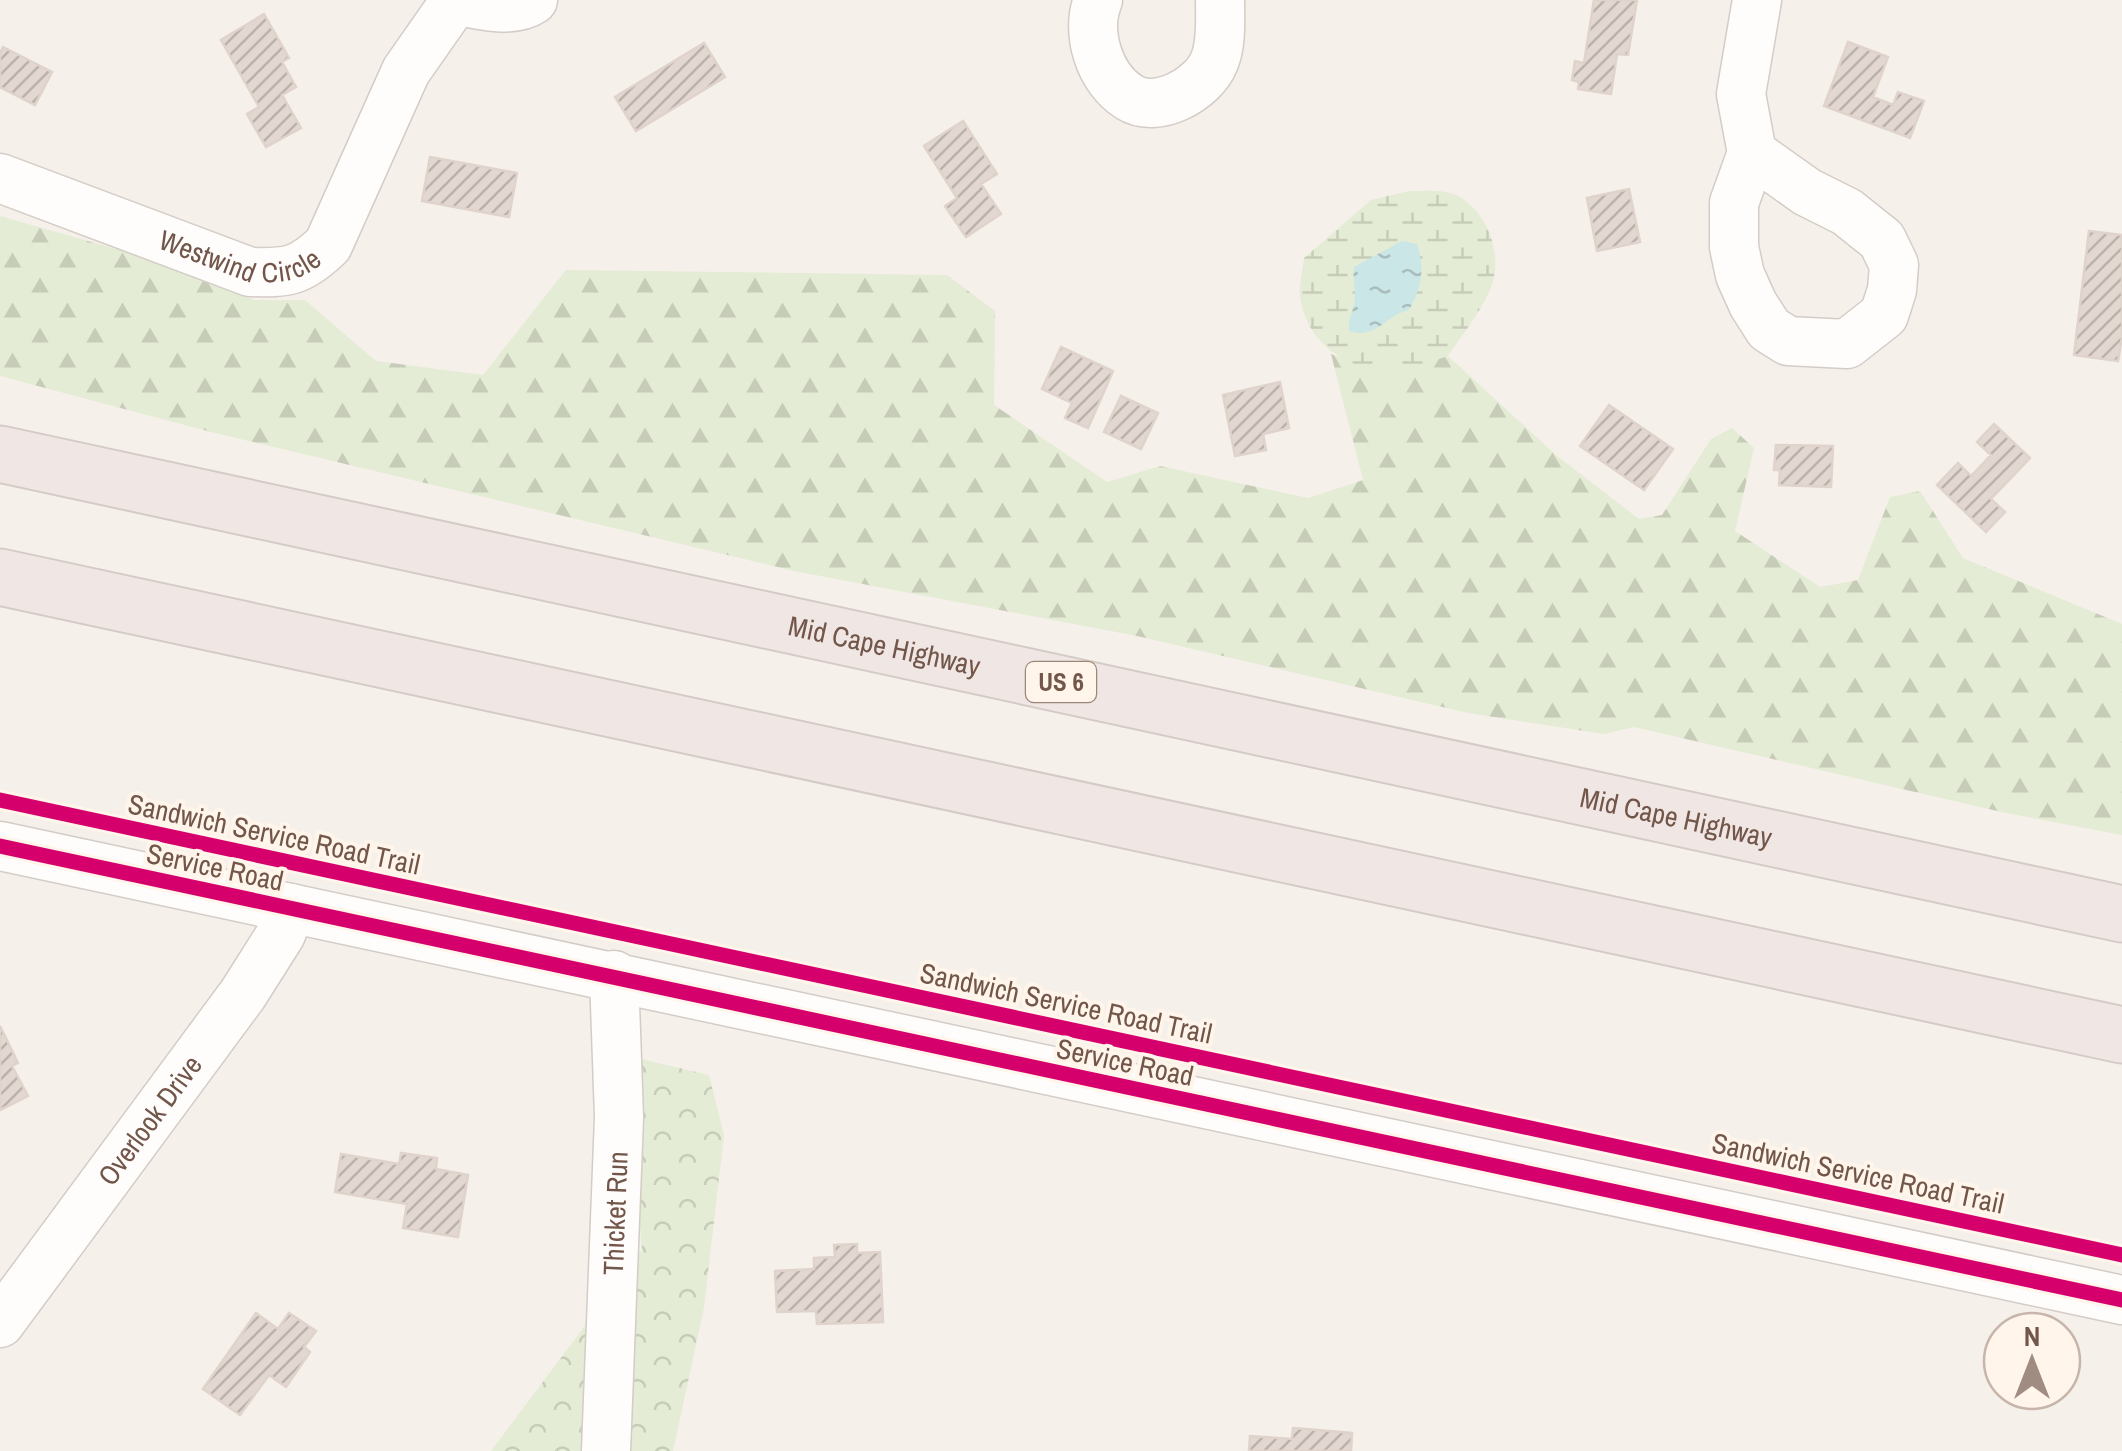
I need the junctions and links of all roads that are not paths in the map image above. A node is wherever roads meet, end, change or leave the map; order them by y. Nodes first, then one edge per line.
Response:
1 (455, 0) edge
2 (534, 0) edge
3 (1098, 0) edge
4 (1220, 0) edge
5 (1757, 0) edge
6 (1752, 153) dead end
7 (0, 178) edge
8 (0, 454) edge
9 (0, 577) edge
10 (0, 846) edge
11 (291, 908) junction
12 (2122, 914) edge
13 (614, 976) junction
14 (2122, 1036) edge
15 (2122, 1300) edge
16 (0, 1323) edge
17 (606, 1451) edge

1 - 2 street
1 - 7 street, Westwind Circle
3 - 4 street
5 - 6 street
8 - 12 highway, Mid Cape Highway / US 6
9 - 14 highway
10 - 11 street, Service Road
11 - 13 street, Service Road
11 - 16 street, Overlook Drive
13 - 15 street, Service Road
13 - 17 street, Thicket Run

